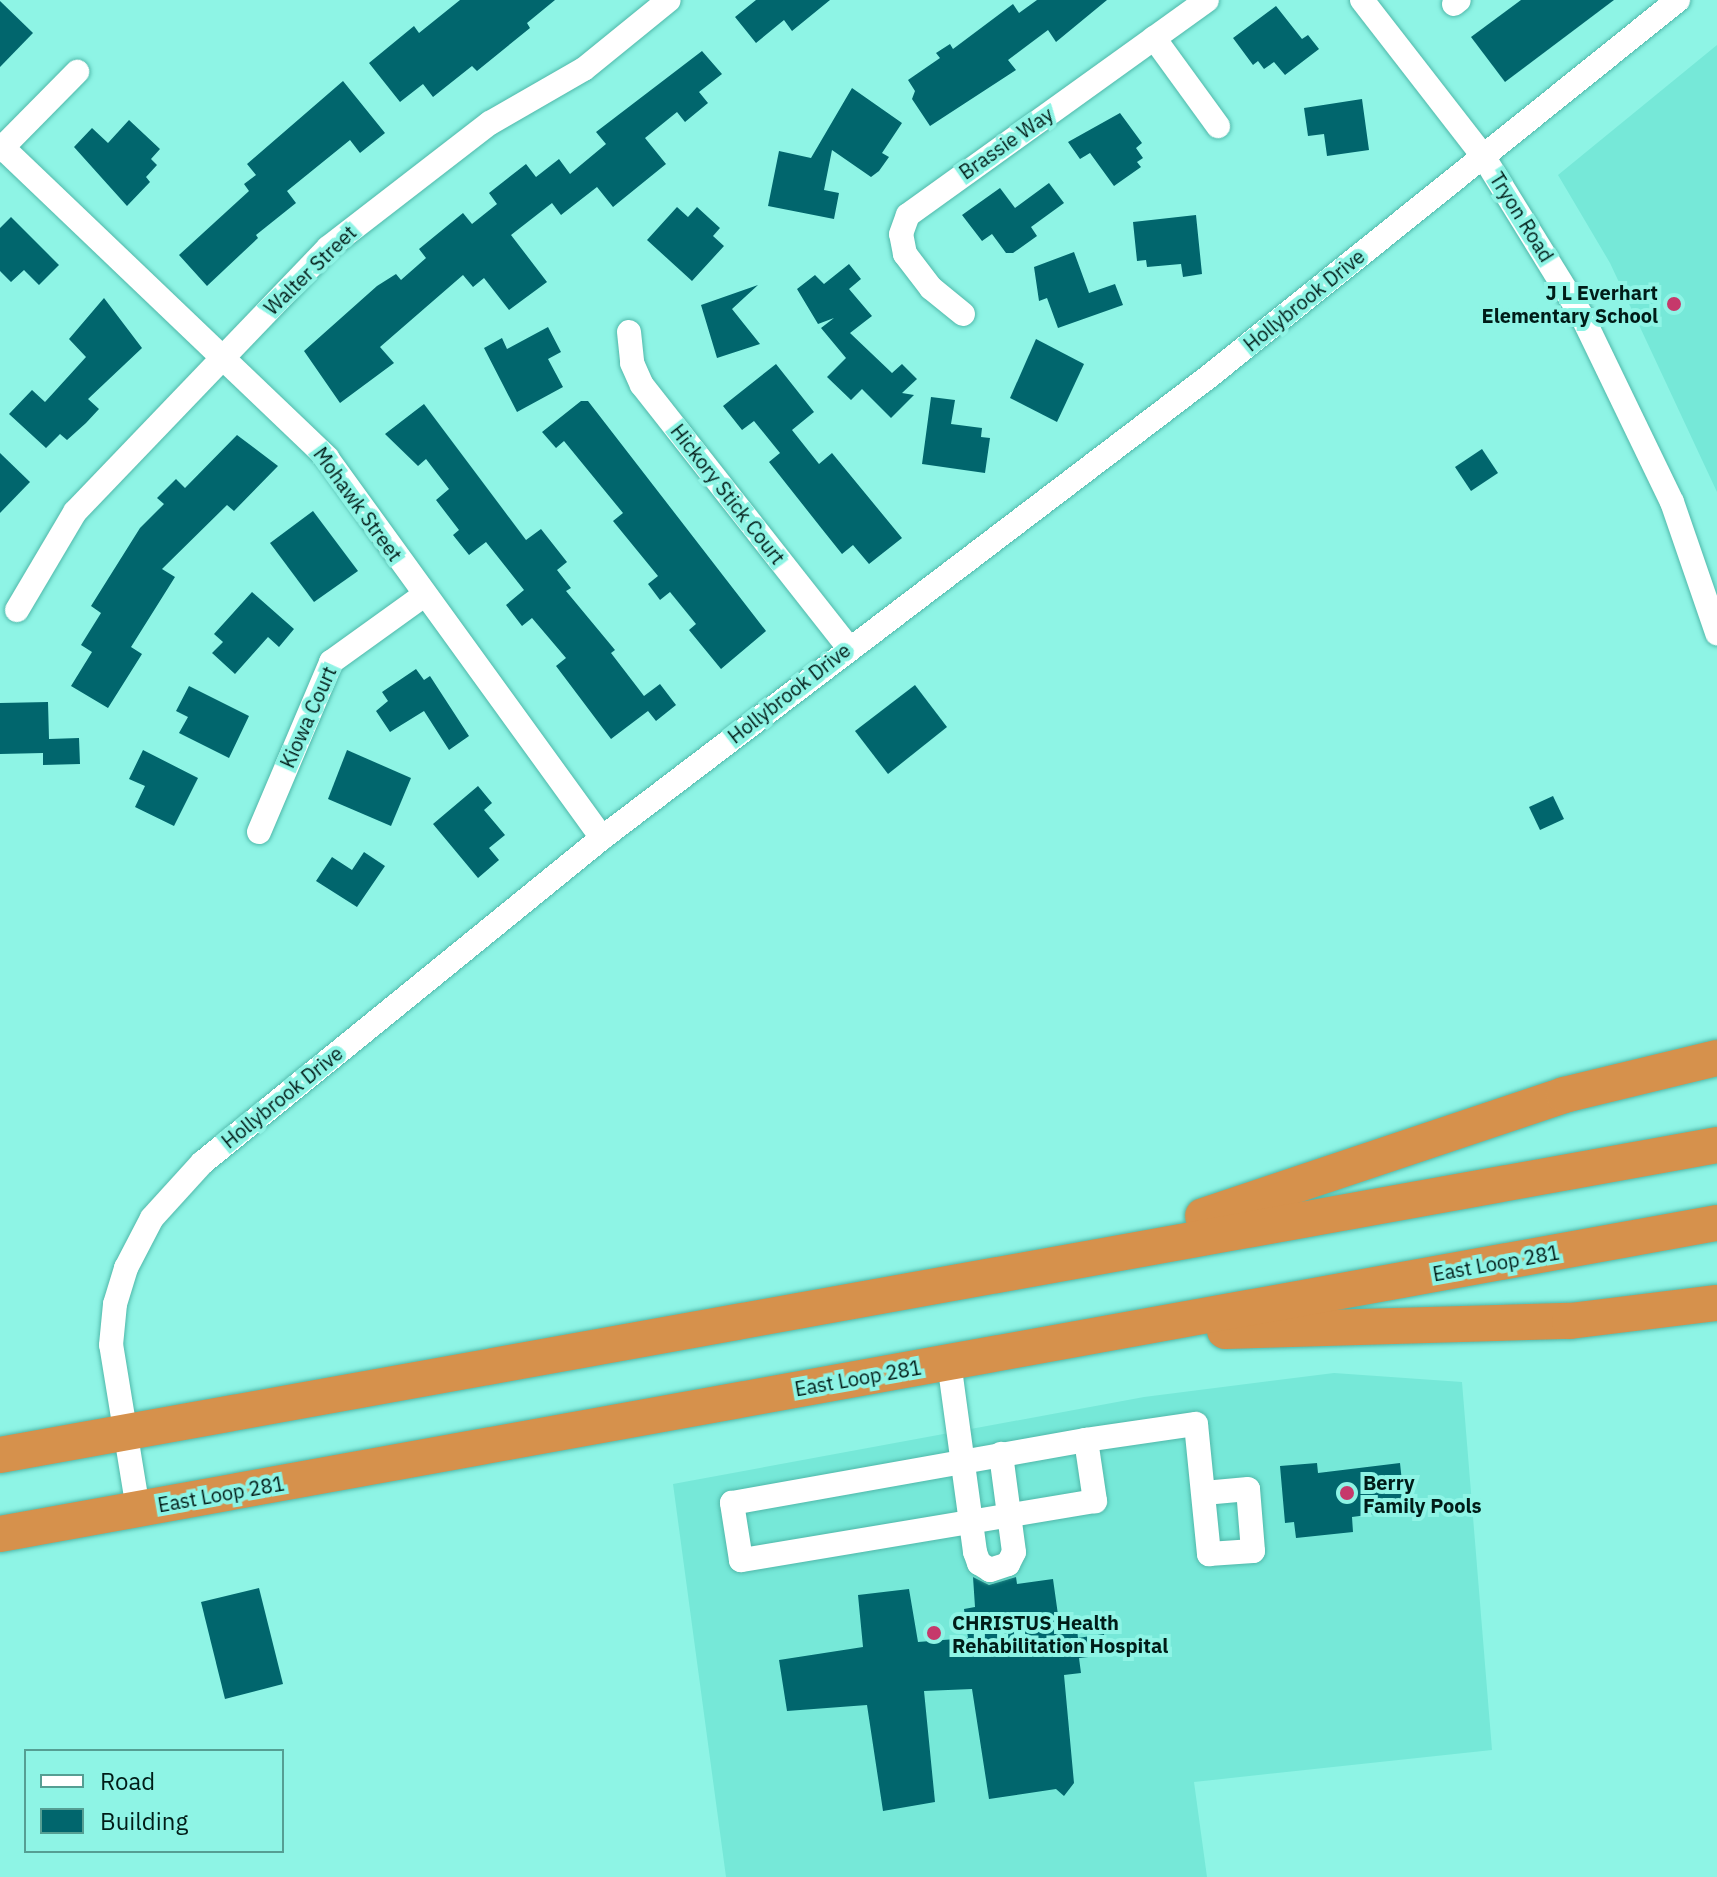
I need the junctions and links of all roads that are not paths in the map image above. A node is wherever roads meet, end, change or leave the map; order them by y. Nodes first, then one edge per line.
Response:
1 (669, 0) edge
2 (1207, 0) edge
3 (1362, 0) edge
4 (1678, 0) edge
5 (1650, 8) edge
6 (1154, 38) junction
7 (77, 72) dead end
8 (1218, 126) dead end
9 (1, 147) edge
10 (1483, 156) junction
11 (963, 314) dead end
12 (629, 332) dead end
13 (224, 355) junction
14 (423, 596) junction
15 (17, 610) dead end
16 (1717, 633) edge
17 (848, 647) junction
18 (259, 832) dead end
19 (602, 838) junction
20 (1717, 1058) edge
21 (1717, 1145) edge
22 (1717, 1223) edge
23 (1058, 1263) junction
24 (1717, 1303) edge
25 (1080, 1338) junction
26 (949, 1362) junction
27 (125, 1432) junction
28 (1086, 1440) junction
29 (1001, 1454) junction
30 (0, 1455) edge
31 (963, 1461) junction
32 (1204, 1493) dead end
33 (138, 1509) junction
34 (1009, 1515) junction
35 (971, 1521) junction
36 (0, 1534) edge

1 - 13 street, Walter Street
2 - 6 street, Brassie Way
3 - 10 street, Tryon Road
4 - 5 street, Hollybrook Drive
5 - 10 street, Hollybrook Drive
6 - 8 street
6 - 11 street, Brassie Way
7 - 9 street
9 - 13 street, Mohawk Street
10 - 16 street, Tryon Road
10 - 17 street, Hollybrook Drive
12 - 17 street, Hickory Stick Court
13 - 14 street, Mohawk Street
13 - 15 street, Walter Street
14 - 18 street, Kiowa Court
14 - 19 street, Mohawk Street
17 - 19 street, Hollybrook Drive
19 - 27 street, Hollybrook Drive
20 - 23 highway
21 - 23 highway
22 - 25 highway, East Loop 281
23 - 27 highway
24 - 25 highway
25 - 26 highway, East Loop 281
26 - 31 street
26 - 33 highway, East Loop 281
27 - 30 highway
27 - 33 street, Hollybrook Drive
28 - 29 street
28 - 32 street
28 - 34 street
29 - 31 street
29 - 34 street
31 - 35 street
31 - 35 street
33 - 36 highway, East Loop 281
34 - 35 street
34 - 35 street

